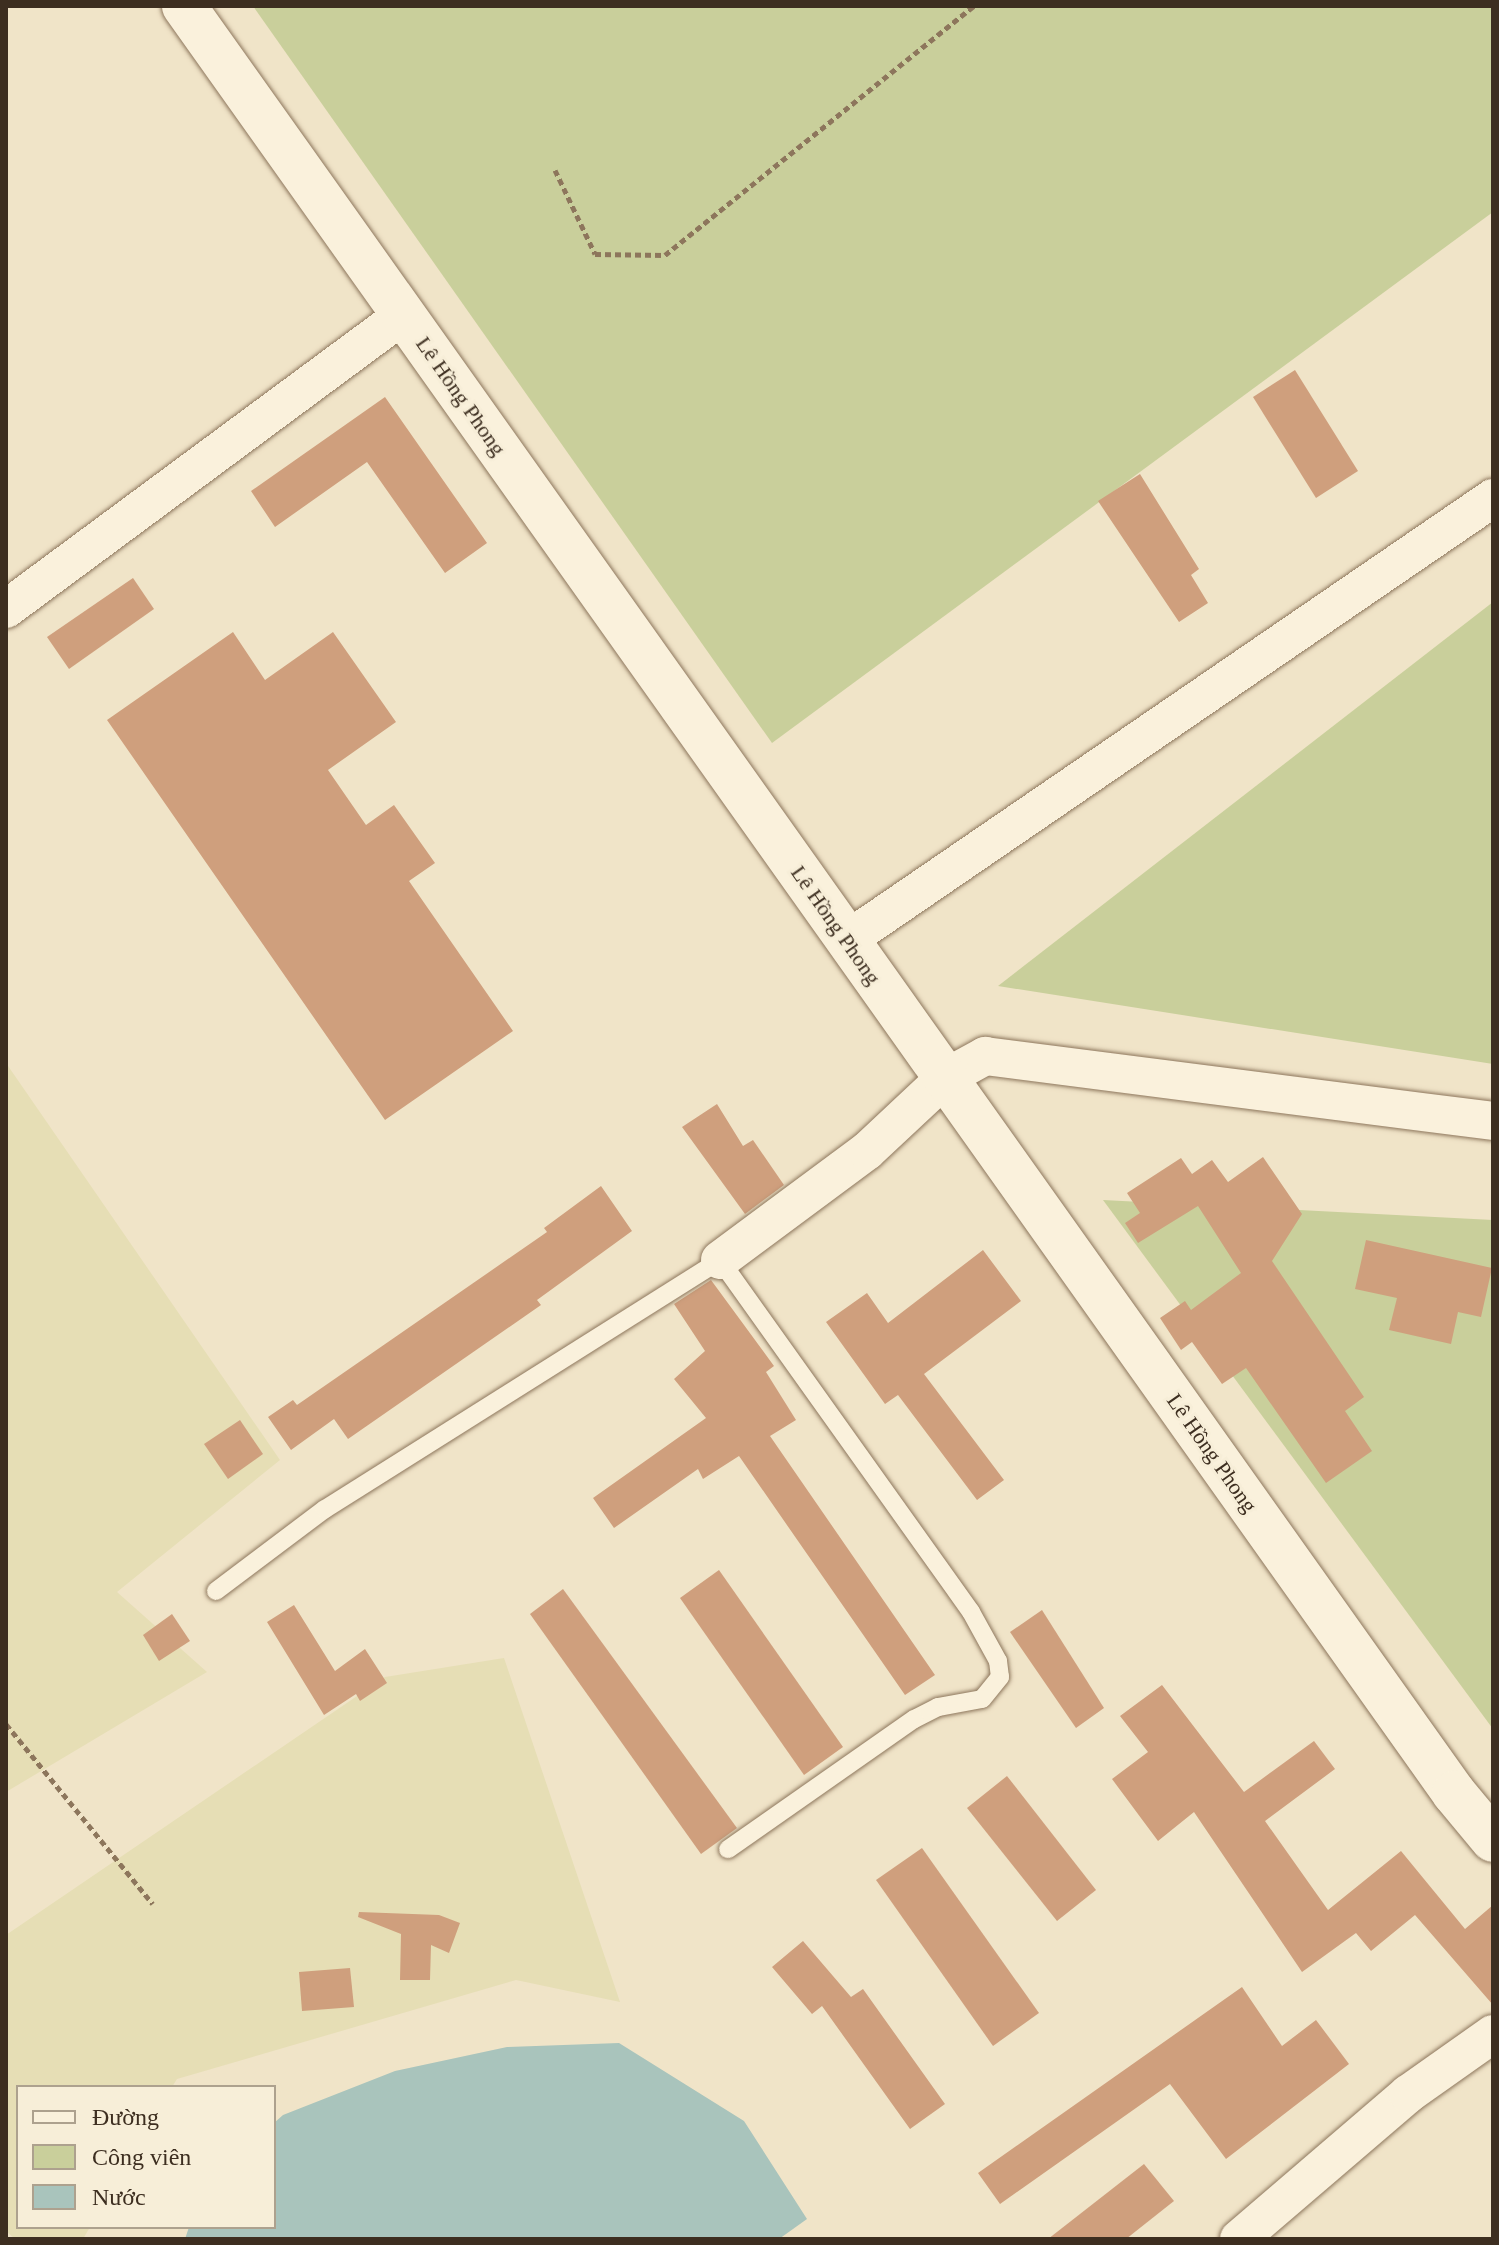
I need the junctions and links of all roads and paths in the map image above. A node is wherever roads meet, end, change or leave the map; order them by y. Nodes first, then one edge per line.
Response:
1 (184, 6) edge
2 (974, 6) edge
3 (555, 170) dead end
4 (403, 315) junction
5 (1493, 498) edge
6 (6, 609) edge
7 (847, 940) junction
8 (945, 1078) junction
9 (1493, 1121) edge
10 (720, 1260) junction
11 (216, 1591) dead end
12 (6, 1724) edge
13 (1493, 1840) edge
14 (728, 1849) dead end
15 (153, 1904) dead end
16 (1493, 2034) edge
17 (1239, 2239) edge

1 - 4 street, Lê Hồng Phong
2 - 3 path
4 - 6 street
4 - 7 street, Lê Hồng Phong
5 - 7 street
7 - 8 street, Lê Hồng Phong
8 - 9 street
8 - 10 street
8 - 13 street, Lê Hồng Phong
10 - 11 lane
10 - 14 lane
12 - 15 path
16 - 17 street

